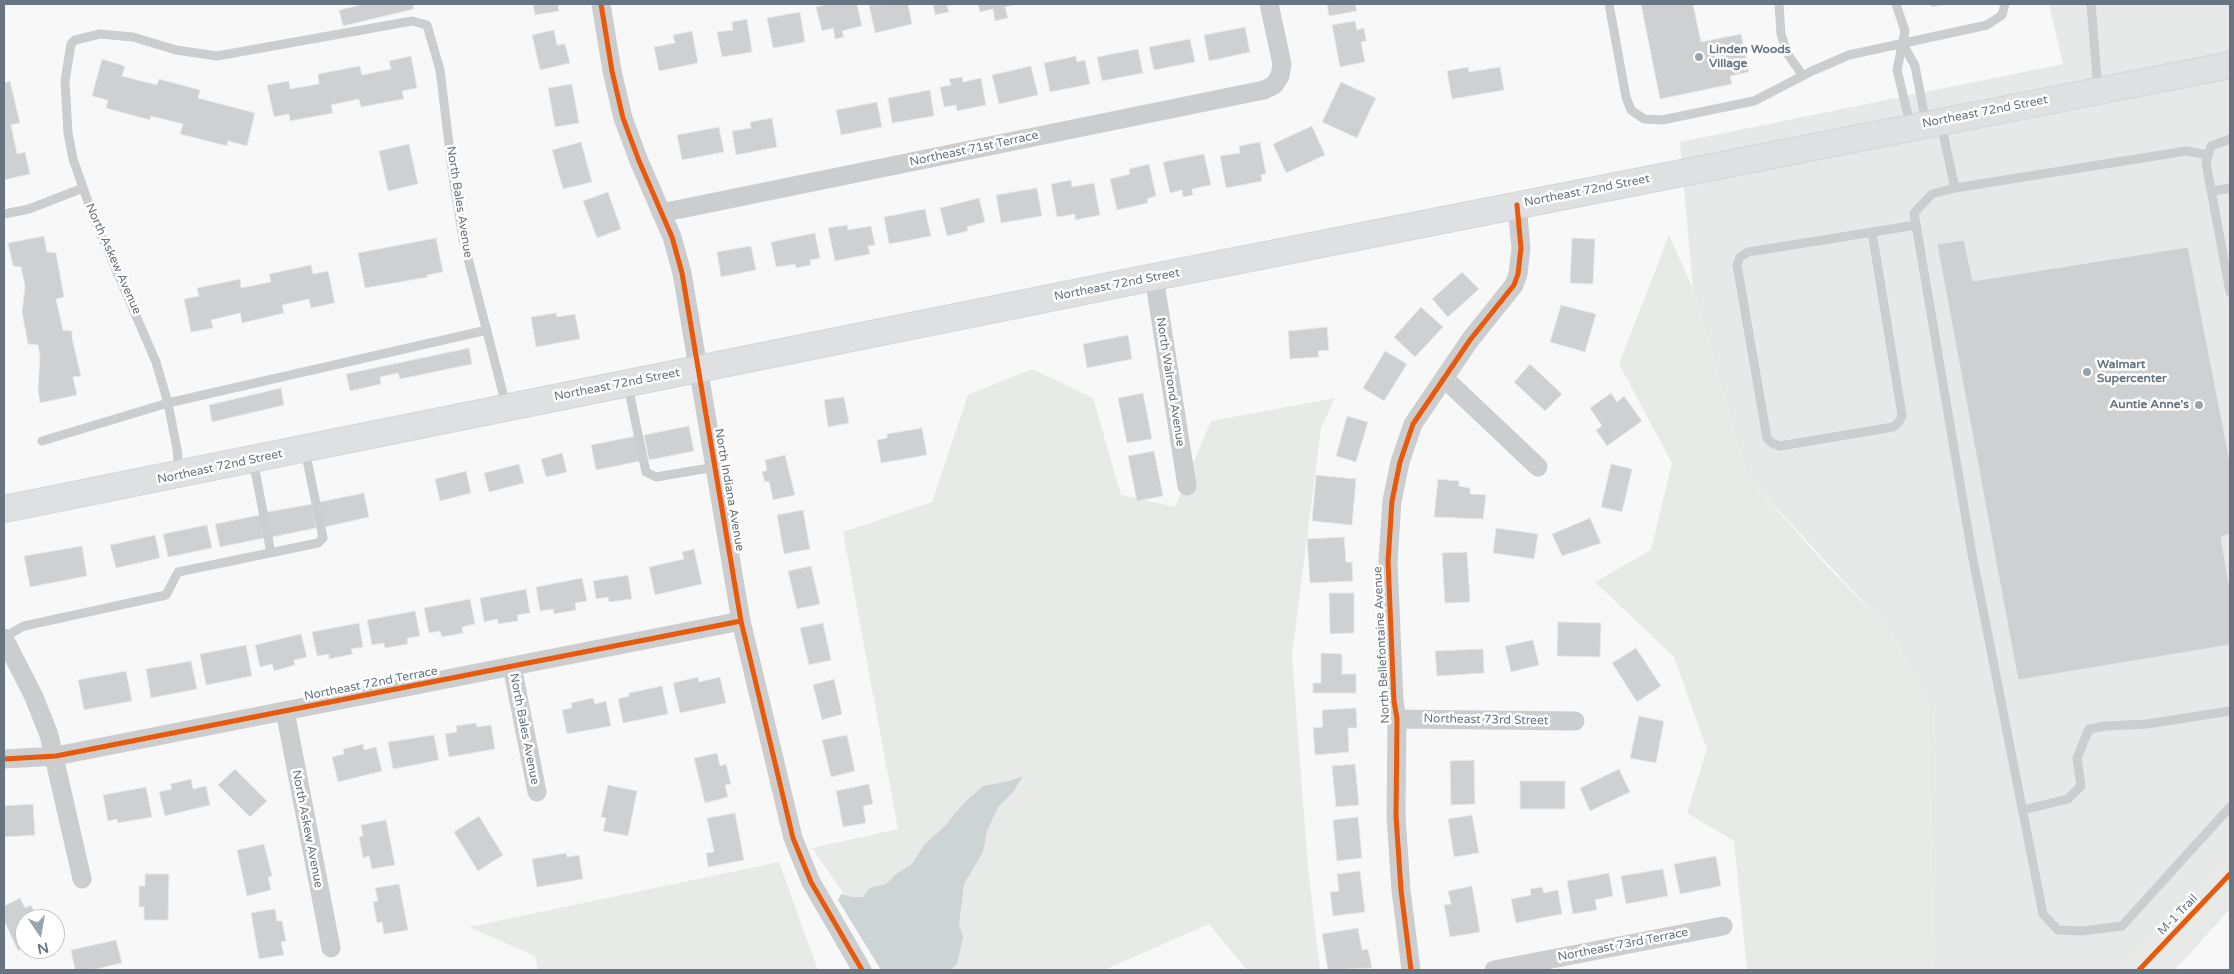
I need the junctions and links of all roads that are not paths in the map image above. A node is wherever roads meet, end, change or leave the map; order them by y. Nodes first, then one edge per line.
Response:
1 (601, 4) edge
2 (1269, 4) edge
3 (1609, 4) edge
4 (1779, 4) edge
5 (1896, 4) edge
6 (2006, 4) edge
7 (2091, 4) edge
8 (74, 40) joint
9 (1903, 44) junction
10 (2230, 65) edge
11 (1803, 76) junction
12 (2098, 90) junction
13 (1926, 124) junction
14 (2230, 139) edge
15 (2208, 155) junction
16 (83, 188) junction
17 (1955, 188) junction
18 (2230, 188) edge
19 (2213, 191) junction
20 (1517, 205) junction
21 (661, 213) junction
22 (4, 214) edge
23 (1916, 225) junction
24 (1872, 232) junction
25 (1154, 277) junction
26 (2230, 292) edge
27 (487, 330) junction
28 (699, 369) junction
29 (1444, 378) junction
30 (627, 383) junction
31 (168, 403) junction
32 (506, 407) junction
33 (42, 441) dead end
34 (305, 449) junction
35 (253, 460) junction
36 (1538, 466) dead end
37 (715, 467) junction
38 (179, 475) junction
39 (1188, 486) dead end
40 (4, 509) edge
41 (271, 553) junction
42 (741, 620) junction
43 (4, 638) edge
44 (512, 666) junction
45 (285, 711) junction
46 (2230, 711) edge
47 (1397, 719) junction
48 (1575, 721) dead end
49 (56, 756) junction
50 (4, 759) edge
51 (537, 792) dead end
52 (2230, 807) edge
53 (2023, 810) junction
54 (82, 879) dead end
55 (1723, 926) dead end
56 (331, 948) dead end
57 (862, 970) edge
58 (1411, 970) edge
59 (1494, 970) edge

1 - 21 street, North Indiana Avenue
2 - 21 street, Northeast 71st Terrace
3 - 11 lane
4 - 11 lane
5 - 9 lane
6 - 9 lane
7 - 12 lane
8 - 16 lane, North Askew Avenue
8 - 27 lane, North Bales Avenue
9 - 11 lane
9 - 13 lane
9 - 13 lane
10 - 12 main road, Northeast 72nd Street
12 - 13 main road, Northeast 72nd Street
13 - 17 lane
13 - 20 main road, Northeast 72nd Street
14 - 15 lane
15 - 17 lane
15 - 19 lane
16 - 22 lane
16 - 31 lane, North Askew Avenue
17 - 23 lane
18 - 19 lane
19 - 26 lane
20 - 25 main road, Northeast 72nd Street
20 - 29 street, North Bellefontaine Avenue
21 - 28 street, North Indiana Avenue
23 - 24 lane
23 - 53 lane
24 - 24 lane
25 - 28 main road, Northeast 72nd Street
25 - 39 street, North Walrond Avenue
27 - 31 lane
27 - 32 lane, North Bales Avenue
28 - 30 main road, Northeast 72nd Street
28 - 37 street, North Indiana Avenue
29 - 36 street
29 - 47 street, North Bellefontaine Avenue
30 - 32 main road, Northeast 72nd Street
30 - 37 lane
31 - 33 lane
31 - 38 lane, North Askew Avenue
32 - 34 main road, Northeast 72nd Street
34 - 35 main road, Northeast 72nd Street
34 - 41 lane
35 - 38 main road, Northeast 72nd Street
35 - 41 lane
37 - 42 street, North Indiana Avenue
38 - 40 main road, Northeast 72nd Street
41 - 43 lane
42 - 44 street, Northeast 72nd Terrace
42 - 57 street, North Indiana Avenue
43 - 49 street
44 - 45 street, Northeast 72nd Terrace
44 - 51 street, North Bales Avenue
45 - 49 street, Northeast 72nd Terrace
45 - 56 street, North Askew Avenue
46 - 53 lane
47 - 48 street, Northeast 73rd Street
47 - 58 street, North Bellefontaine Avenue
49 - 50 street, Northeast 72nd Terrace
49 - 54 street
52 - 53 lane
55 - 59 street, Northeast 73rd Terrace

